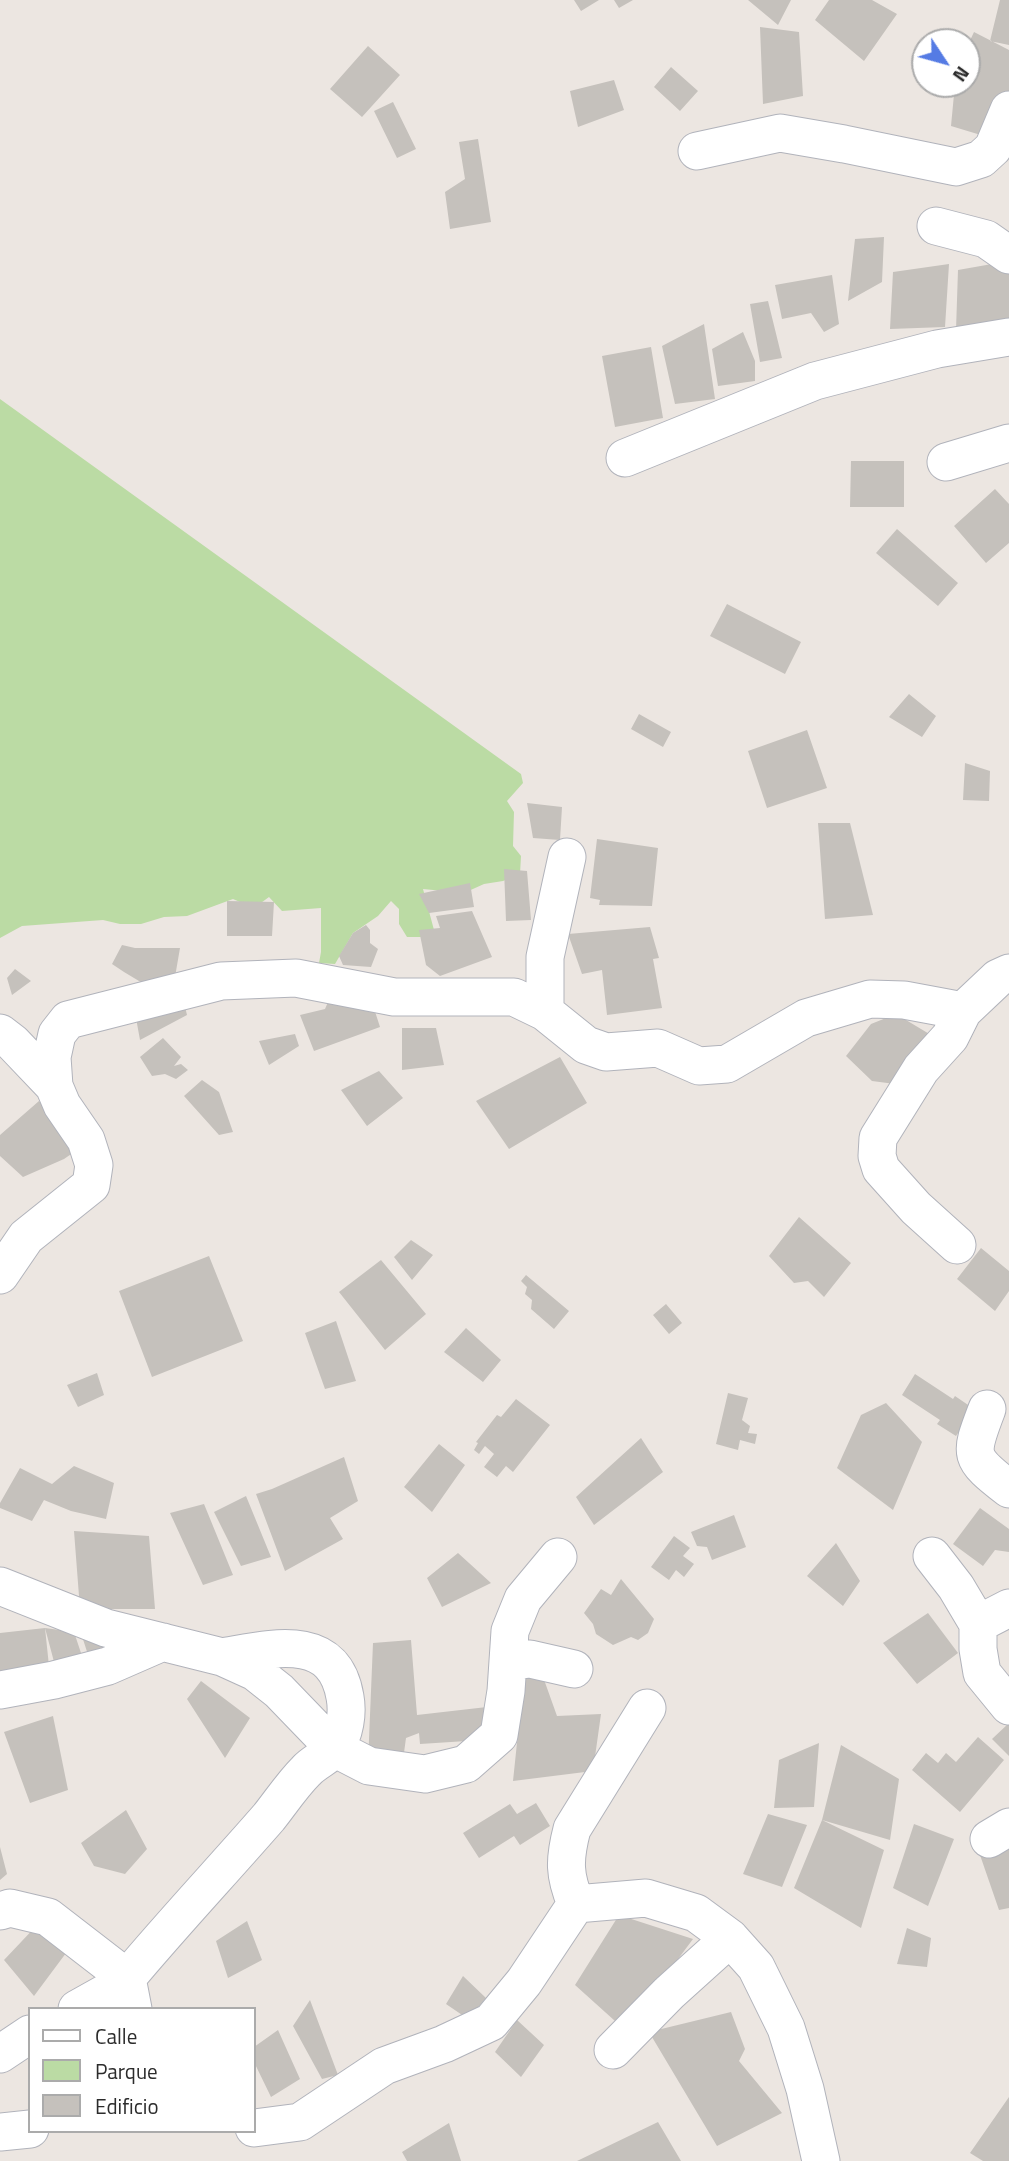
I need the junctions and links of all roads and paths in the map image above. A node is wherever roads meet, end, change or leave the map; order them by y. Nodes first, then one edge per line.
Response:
1 (1009, 110) edge
2 (697, 150) dead end
3 (936, 226) dead end
4 (1009, 254) edge
5 (1009, 337) edge
6 (1009, 443) edge
7 (625, 458) dead end
8 (946, 462) dead end
9 (567, 857) dead end
10 (1009, 973) edge
11 (963, 1011) junction
12 (545, 1012) junction
13 (0, 1033) edge
14 (54, 1086) junction
15 (957, 1245) dead end
16 (0, 1275) edge
17 (987, 1409) dead end
18 (1009, 1489) edge
19 (932, 1556) dead end
20 (558, 1557) dead end
21 (0, 1587) edge
22 (994, 1616) edge
23 (163, 1642) junction
24 (222, 1657) junction
25 (508, 1661) junction
26 (574, 1669) dead end
27 (0, 1690) edge
28 (1009, 1706) edge
29 (648, 1708) dead end
30 (334, 1748) junction
31 (576, 1904) junction
32 (0, 1911) edge
33 (730, 1938) junction
34 (130, 1993) edge
35 (81, 2007) edge
36 (28, 2036) edge
37 (613, 2050) dead end
38 (0, 2054) edge
39 (256, 2128) edge
40 (28, 2129) edge
41 (0, 2132) edge
42 (821, 2161) edge

1 - 2 street
3 - 4 street
5 - 7 street
6 - 8 street
9 - 12 street
10 - 11 street
11 - 12 street
11 - 15 street
12 - 14 street
13 - 14 street
14 - 16 street
17 - 18 street
19 - 22 street
20 - 25 street
21 - 23 street
22 - 28 street
23 - 24 street
23 - 27 street
24 - 30 street
24 - 30 street
25 - 26 street
25 - 30 street
29 - 31 street
30 - 34 street
31 - 33 street
31 - 39 street
32 - 34 street
33 - 37 street
33 - 42 street
34 - 35 street
36 - 38 street
40 - 41 street

